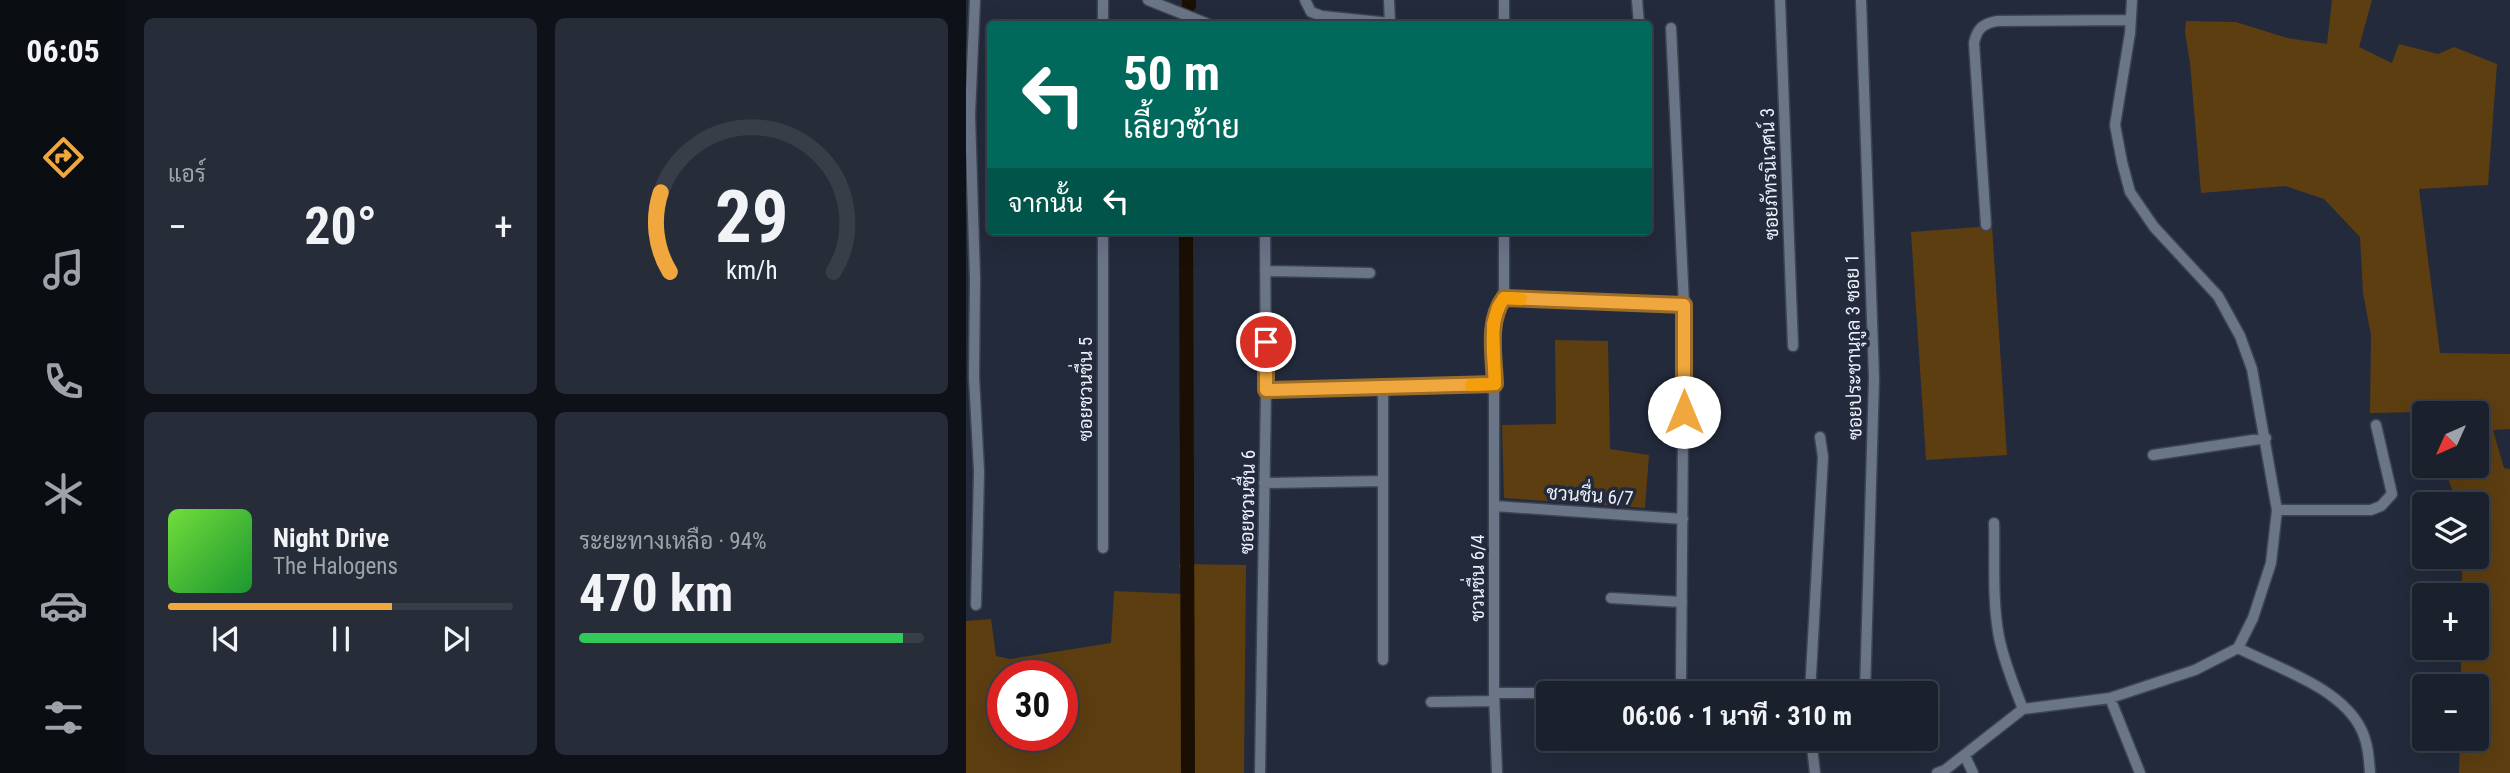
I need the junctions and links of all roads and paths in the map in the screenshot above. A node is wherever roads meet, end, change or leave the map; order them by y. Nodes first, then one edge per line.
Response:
1 (975, 0) edge
2 (1103, 0) edge
3 (1147, 0) edge
4 (1305, 0) edge
5 (1389, 0) edge
6 (1504, 0) edge
7 (1637, 0) edge
8 (1780, 0) edge
9 (1861, 0) edge
10 (2132, 0) edge
11 (2131, 20) junction
12 (1103, 21) edge
13 (1200, 21) edge
14 (1364, 21) edge
15 (1390, 21) edge
16 (1504, 21) edge
17 (1639, 21) edge
18 (1671, 28) dead end
19 (969, 32) edge
20 (968, 115) edge
21 (969, 198) edge
22 (1986, 225) dead end
23 (1103, 235) edge
24 (1265, 235) edge
25 (1504, 235) edge
26 (1265, 271) junction
27 (1370, 273) dead end
28 (970, 278) edge
29 (1504, 298) junction
30 (1684, 305) junction
31 (1793, 346) dead end
32 (970, 377) edge
33 (1495, 384) junction
34 (1383, 386) junction
35 (1266, 390) junction
36 (2376, 425) dead end
37 (1820, 437) dead end
38 (2266, 438) junction
39 (2153, 455) dead end
40 (966, 471) edge
41 (979, 471) junction
42 (1382, 481) junction
43 (1264, 483) junction
44 (1495, 506) junction
45 (2277, 510) junction
46 (1683, 519) junction
47 (1994, 523) dead end
48 (1102, 548) dead end
49 (971, 551) edge
50 (1611, 598) dead end
51 (1682, 602) junction
52 (976, 605) dead end
53 (2238, 648) junction
54 (1383, 660) dead end
55 (1681, 680) dead end
56 (1811, 681) edge
57 (1865, 681) edge
58 (1536, 695) edge
59 (1494, 697) junction
60 (2109, 698) junction
61 (1431, 702) dead end
62 (2023, 709) junction
63 (1812, 751) edge
64 (1965, 755) junction
65 (1260, 773) edge
66 (1497, 773) edge
67 (1815, 773) edge
68 (1937, 773) edge
69 (1973, 773) edge
70 (2140, 773) edge
71 (2370, 773) edge

1 - 19 street
2 - 12 street
3 - 13 street
4 - 14 street
5 - 15 street
6 - 16 street
7 - 17 street
8 - 31 street, ซอยภัทรนิเวศน์ 3
9 - 57 street, ซอยประชานุกูล 3 ซอย 1
10 - 11 street
11 - 22 street
11 - 38 street
18 - 30 street
19 - 20 street
20 - 21 street
21 - 28 street
23 - 48 street, ซอยชวนชื่น 5
24 - 26 street, ซอยชวนชื่น 6
25 - 29 street, ชวนชื่น 6/4
26 - 27 street
26 - 35 street, ซอยชวนชื่น 6
28 - 32 street
29 - 30 street
29 - 33 street, ชวนชื่น 6/4
30 - 46 street
32 - 41 street
33 - 34 street
33 - 44 street, ชวนชื่น 6/4
34 - 35 street
34 - 42 street
35 - 43 street, ซอยชวนชื่น 6
36 - 45 street
37 - 56 street
38 - 39 street
38 - 45 street
40 - 41 street
41 - 49 street
42 - 43 street
42 - 54 street
43 - 65 street, ซอยชวนชื่น 6
44 - 46 street, ชวนชื่น 6/7
44 - 59 street, ชวนชื่น 6/4
45 - 53 street
46 - 51 street
47 - 62 street
49 - 52 street
50 - 51 street
51 - 55 street
53 - 60 street
53 - 71 street
58 - 59 street
59 - 61 street
59 - 66 street, ชวนชื่น 6/4
60 - 62 street
60 - 70 street
62 - 64 street
63 - 67 street
64 - 68 street
64 - 69 street

